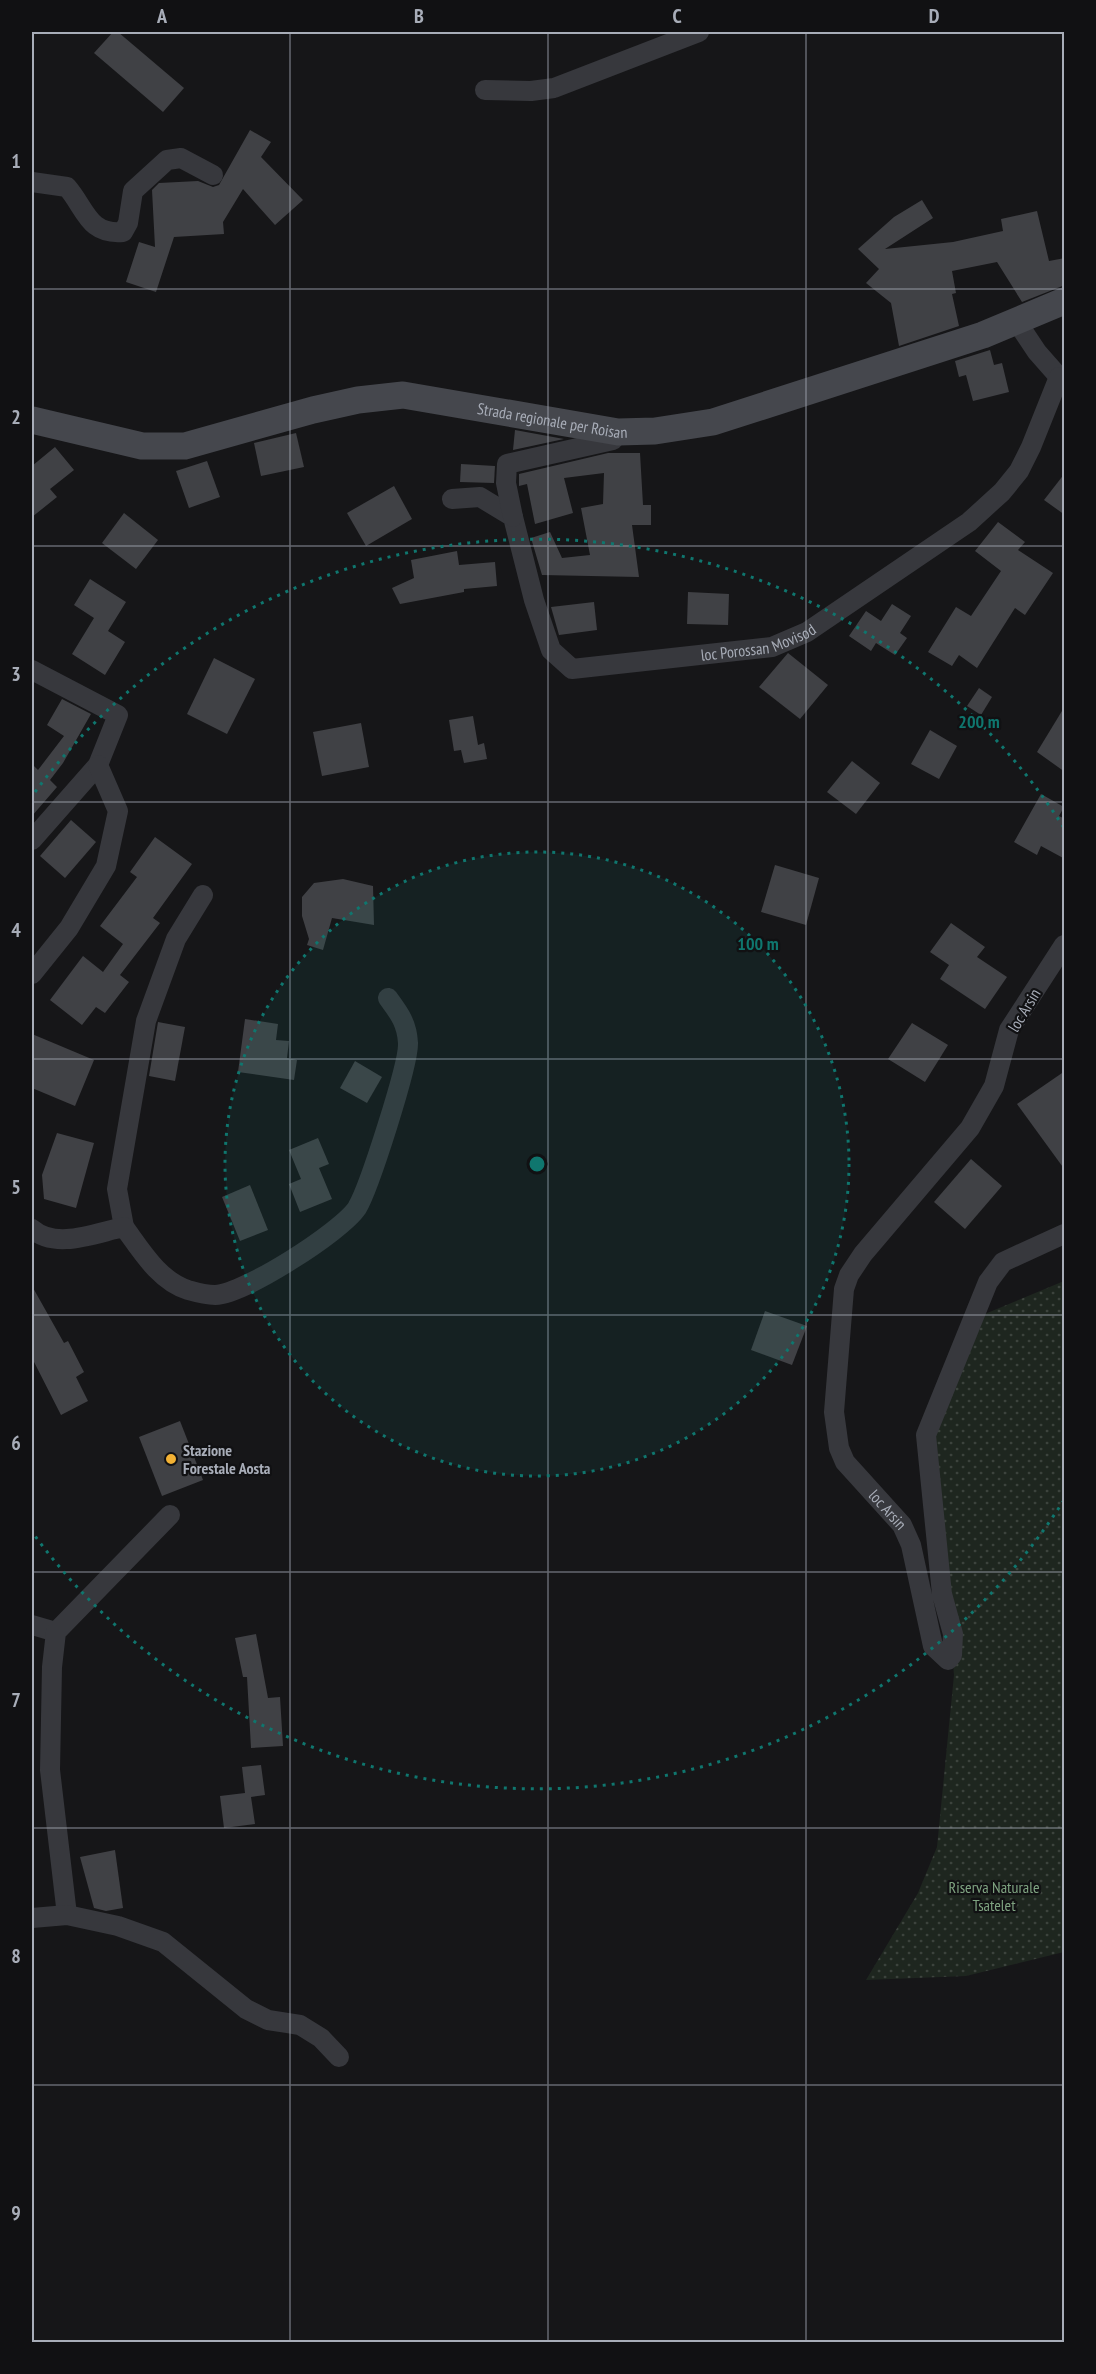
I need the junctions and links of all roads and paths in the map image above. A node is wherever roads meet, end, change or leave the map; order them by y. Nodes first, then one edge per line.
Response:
1 (699, 32) edge
2 (485, 90) dead end
3 (213, 175) dead end
4 (32, 182) edge
5 (1065, 301) edge
6 (1017, 322) junction
7 (1062, 377) edge
8 (32, 420) edge
9 (618, 432) junction
10 (452, 498) dead end
11 (513, 517) junction
12 (32, 670) edge
13 (98, 765) junction
14 (32, 840) edge
15 (202, 895) dead end
16 (1065, 945) edge
17 (32, 974) edge
18 (388, 998) dead end
19 (124, 1227) junction
20 (32, 1229) edge
21 (1065, 1234) edge
22 (170, 1515) dead end
23 (32, 1625) edge
24 (56, 1632) junction
25 (67, 1915) junction
26 (32, 1918) edge
27 (339, 2057) dead end

1 - 2 street
3 - 4 street
5 - 6 main road, Strada regionale per Roisan
6 - 7 street
6 - 9 main road, Strada regionale per Roisan
7 - 11 street, loc Porossan Movisod
8 - 9 main road, Strada regionale per Roisan
9 - 11 street, loc Porossan Movisod
10 - 11 street
12 - 13 street
13 - 14 street
13 - 17 street
15 - 19 street
16 - 21 street, loc Arsin
18 - 19 street
19 - 20 street
22 - 24 street
23 - 24 street
24 - 25 street
25 - 26 street
25 - 27 street

